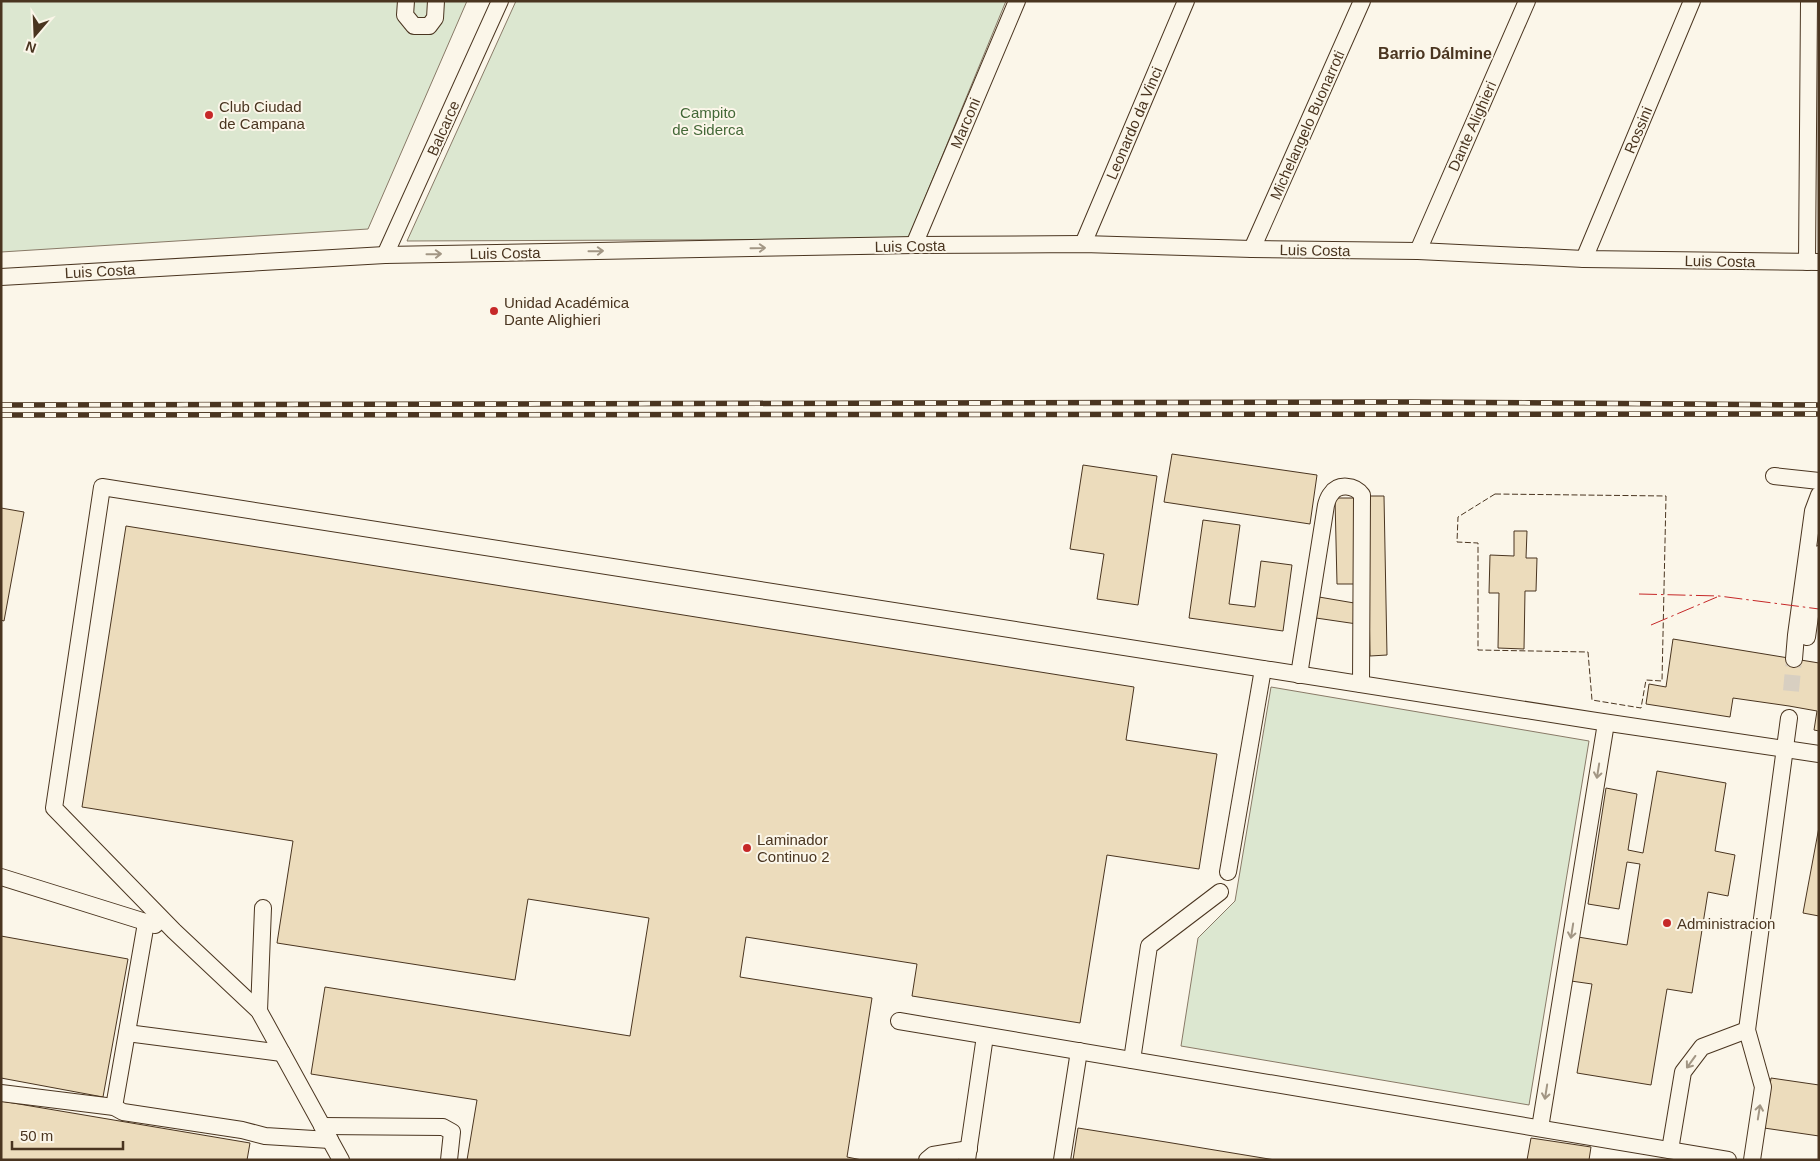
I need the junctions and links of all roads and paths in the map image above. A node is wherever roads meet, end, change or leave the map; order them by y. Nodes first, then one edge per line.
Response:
1 (406, 1) edge
2 (436, 1) edge
3 (500, 1) edge
4 (1017, 1) edge
5 (1186, 1) edge
6 (1362, 1) edge
7 (1526, 1) edge
8 (1692, 1) edge
9 (1809, 1) edge
10 (1083, 244) junction
11 (914, 245) junction
12 (1252, 249) junction
13 (1418, 251) junction
14 (385, 255) junction
15 (1584, 259) junction
16 (1813, 262) edge
17 (1, 277) edge
18 (1774, 476) dead end
19 (1819, 481) edge
20 (1819, 495) edge
21 (1819, 554) edge
22 (1807, 637) edge
23 (1794, 659) tunnel mouth
24 (1263, 669) junction
25 (1300, 675) junction
26 (1361, 684) junction
27 (1789, 718) dead end
28 (1606, 723) junction
29 (1785, 748) junction
30 (1819, 754) edge
31 (1228, 872) dead end
32 (1, 877) edge
33 (1220, 892) dead end
34 (263, 908) dead end
35 (146, 923) junction
36 (174, 931) junction
37 (259, 1011) junction
38 (899, 1021) dead end
39 (1747, 1030) junction
40 (126, 1033) junction
41 (985, 1036) junction
42 (1079, 1051) junction
43 (282, 1053) junction
44 (1132, 1060) junction
45 (1, 1093) edge
46 (114, 1107) junction
47 (1540, 1128) junction
48 (326, 1133) junction
49 (1670, 1150) junction
50 (968, 1154) edge
51 (340, 1160) edge
52 (449, 1160) edge
53 (927, 1160) edge
54 (1062, 1160) edge
55 (1728, 1160) edge
56 (1752, 1160) edge

1 - 2 street
3 - 14 street, Balcarce
4 - 11 street, Marconi
5 - 10 street, Leonardo da Vinci
6 - 12 street, Michelangelo Buonarroti
7 - 13 street, Dante Alighieri
8 - 15 street, Rossini
9 - 16 street
10 - 11 street, Luis Costa
10 - 12 street, Luis Costa
14 -> 11 street, Luis Costa
12 - 13 street, Luis Costa
13 - 15 street, Luis Costa
14 - 17 street, Luis Costa
15 - 16 street, Luis Costa
18 - 19 street
20 - 22 street
21 - 22 street
22 - 23 street
24 - 25 street
24 - 31 street
24 - 36 street
25 - 26 street
25 - 26 street
26 - 28 street
27 - 29 street
28 - 29 street
28 -> 47 street
29 - 30 street
29 - 39 street
32 - 35 street
33 - 44 street
34 - 37 street
35 - 36 street
35 - 40 street
36 - 37 street
37 - 43 street
38 - 41 street
39 -> 49 street
56 -> 39 street
40 - 43 street
40 - 46 street
41 - 42 street
41 - 50 street
42 - 44 street
42 - 54 street
43 - 48 street
44 - 47 street
45 - 46 street
46 - 48 street
47 - 49 street
48 - 51 street
48 - 52 street
49 - 55 street
50 - 53 street

